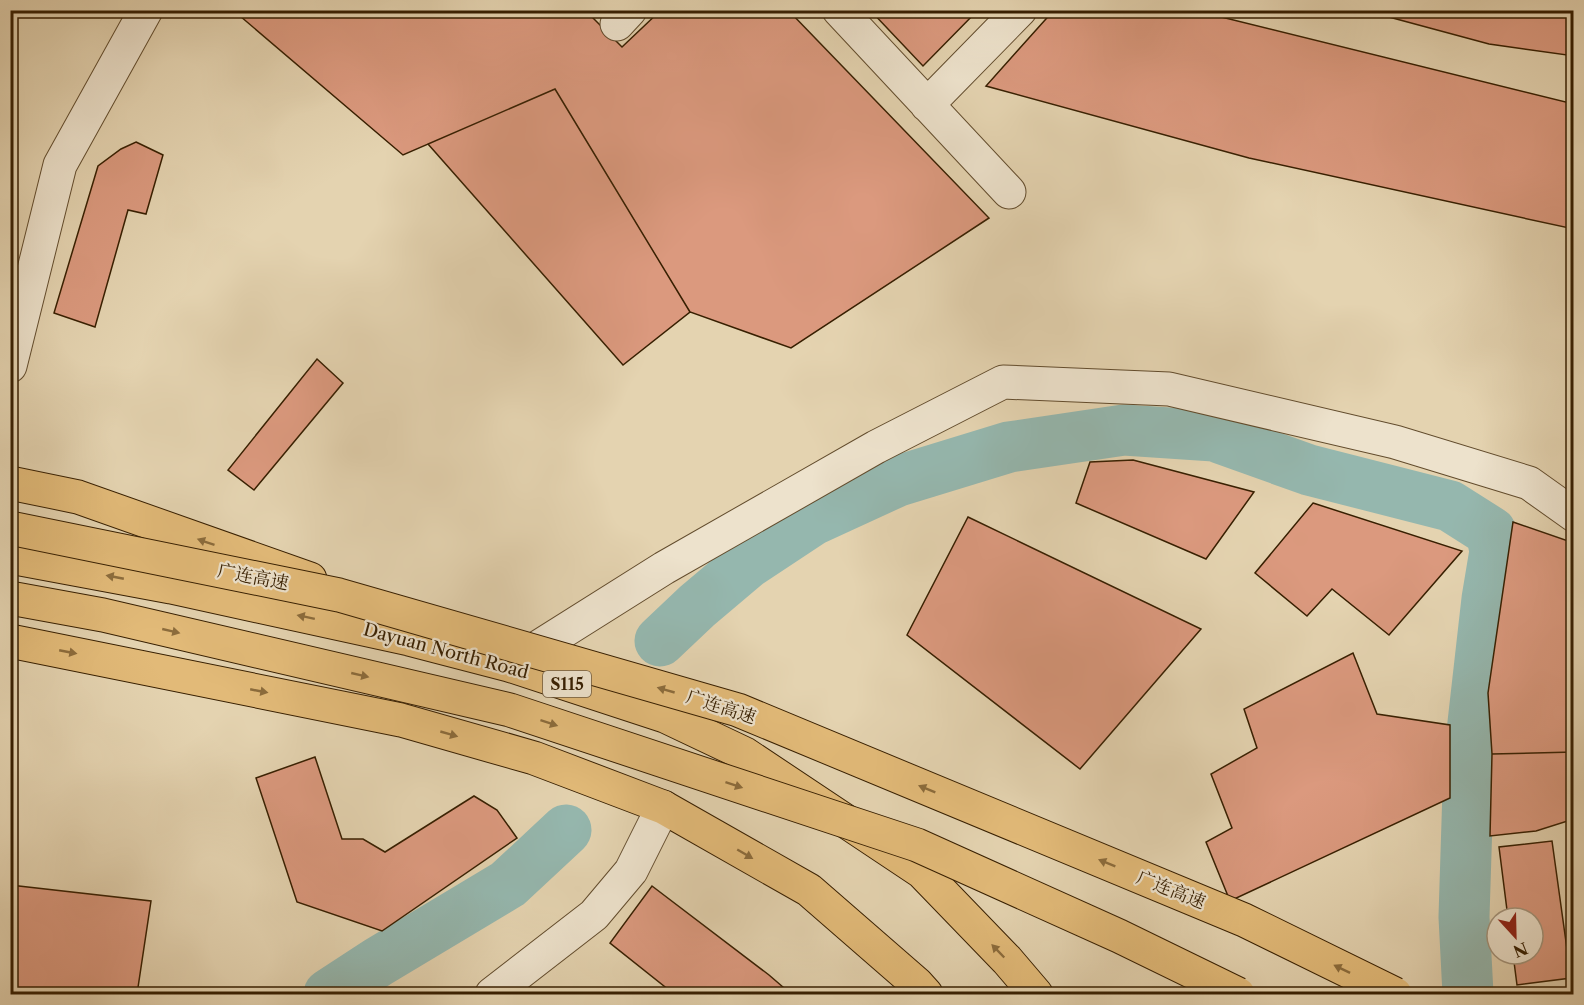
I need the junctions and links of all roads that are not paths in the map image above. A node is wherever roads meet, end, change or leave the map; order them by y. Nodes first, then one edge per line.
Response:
1 (146, 10) edge
2 (839, 10) edge
3 (1020, 10) edge
4 (927, 105) junction
5 (1009, 192) dead end
6 (10, 366) edge
7 (10, 483) edge
8 (1574, 516) edge
9 (10, 528) edge
10 (10, 557) edge
11 (10, 598) edge
12 (10, 611) edge
13 (134, 622) junction
14 (440, 624) junction
15 (10, 641) edge
16 (509, 665) junction
17 (663, 807) junction
18 (492, 994) edge
19 (926, 994) edge
20 (1036, 994) edge
21 (1238, 994) edge
22 (1395, 994) edge

1 - 6 lane
2 - 4 lane
3 - 4 lane
4 - 5 lane
14 -> 7 main road, bridge
8 - 16 lane
9 - 14 main road, 广连高速, bridge
16 -> 10 main road, Dayuan North Road / S115
11 - 13 main road, bridge
12 - 13 main road, bridge
13 -> 21 main road, bridge
22 -> 14 main road, 广连高速, bridge
15 -> 17 main road
20 -> 16 main road, Dayuan North Road / S115
17 - 18 lane
17 -> 19 main road

